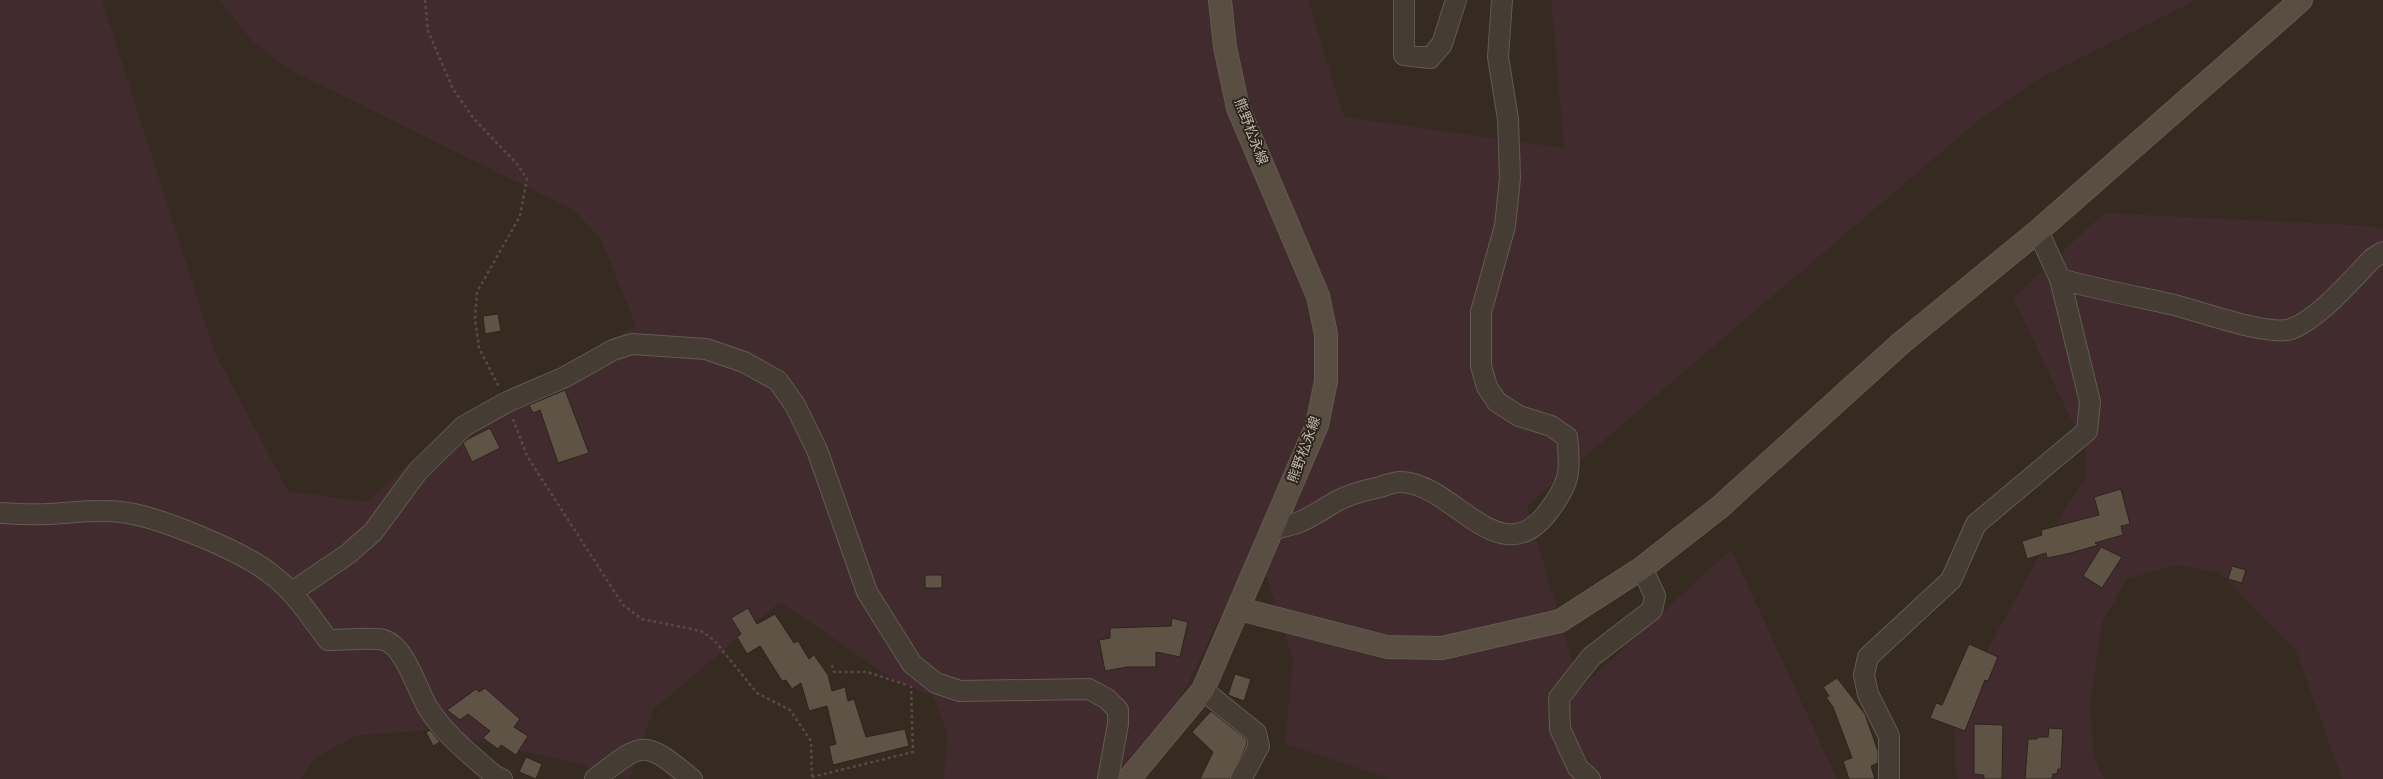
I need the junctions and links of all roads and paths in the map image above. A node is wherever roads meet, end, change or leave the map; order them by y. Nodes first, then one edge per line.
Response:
1 (424, 0) edge
2 (1220, 0) edge
3 (1404, 0) edge
4 (1456, 0) edge
5 (1502, 0) edge
6 (2301, 0) edge
7 (2038, 231) junction
8 (2383, 252) edge
9 (2060, 280) junction
10 (494, 378) dead end
11 (507, 402) junction
12 (0, 513) edge
13 (1274, 529) junction
14 (1642, 568) junction
15 (292, 592) junction
16 (1239, 609) junction
17 (832, 665) dead end
18 (1203, 690) junction
19 (811, 778) edge
20 (502, 779) edge
21 (596, 779) edge
22 (692, 779) edge
23 (1108, 779) edge
24 (1129, 779) edge
25 (1240, 779) edge
26 (1590, 779) edge
27 (1889, 779) edge

1 - 10 path
2 - 13 street, 熊野松永線
3 - 4 street
5 - 13 street
6 - 7 street
7 - 9 street
7 - 14 street
8 - 9 street
9 - 27 street
11 - 15 street
11 - 19 path
11 - 23 street
12 - 15 street
13 - 16 street, 熊野松永線
14 - 16 street
14 - 26 street
15 - 20 street
16 - 18 street, 熊野松永線
17 - 19 path
18 - 24 street, 熊野松永線
18 - 25 street
21 - 22 street

